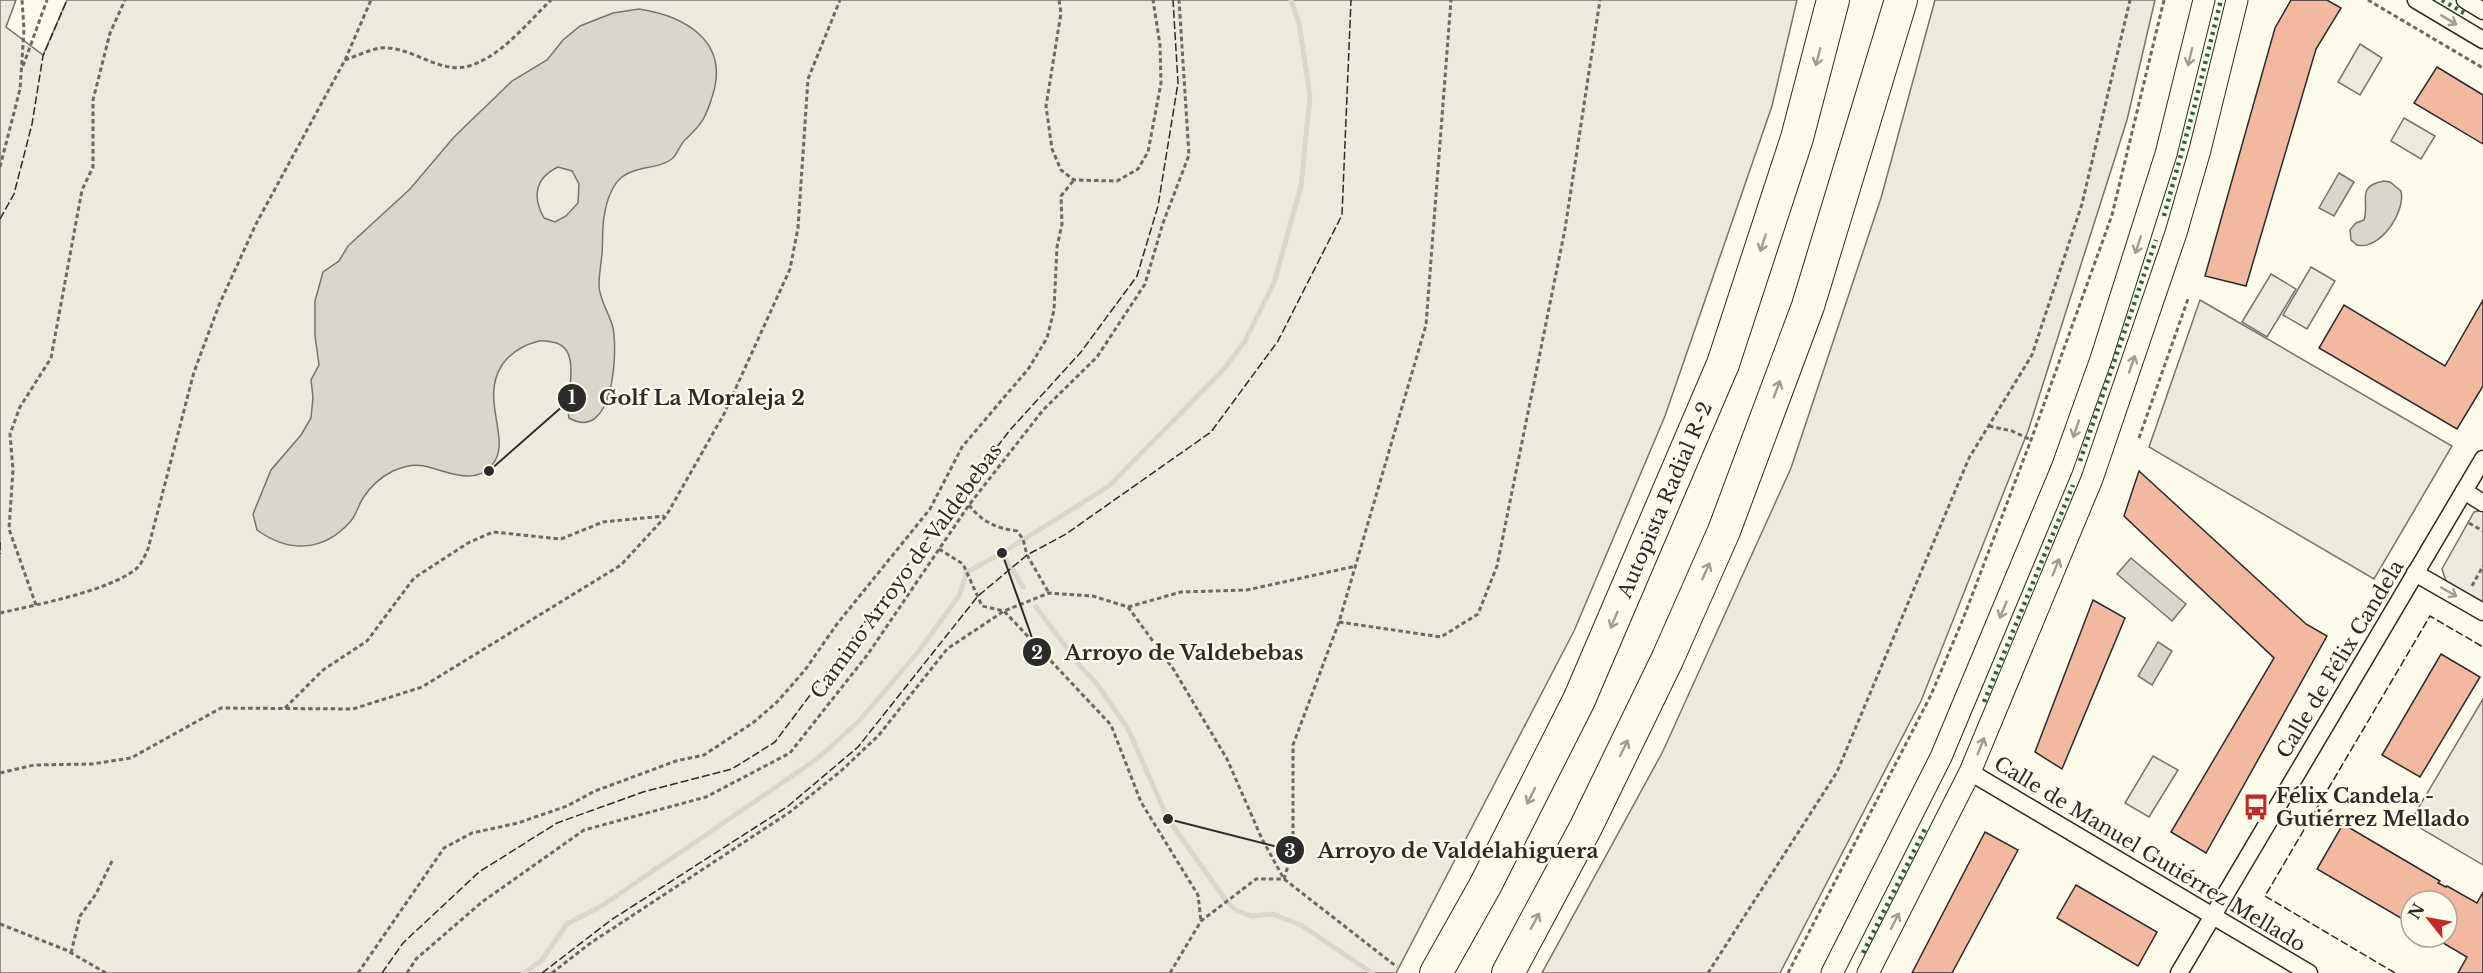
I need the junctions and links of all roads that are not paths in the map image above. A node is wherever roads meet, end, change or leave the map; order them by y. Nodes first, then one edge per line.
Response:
1 (1833, 0) edge
2 (1901, 0) edge
3 (2204, 0) edge
4 (2237, 0) edge
5 (2416, 0) edge
6 (2465, 0) edge
7 (2483, 11) edge
8 (2483, 40) edge
9 (2483, 459) edge
10 (2464, 491) junction
11 (2483, 503) edge
12 (2415, 573) junction
13 (2483, 612) edge
14 (1970, 772) junction
15 (2213, 916) junction
16 (1436, 973) edge
17 (1508, 973) edge
18 (1832, 973) edge
19 (1868, 973) edge
20 (2180, 973) edge
21 (2309, 973) edge

1 -> 16 highway, Autopista Radial R-2
17 -> 2 highway
3 -> 18 street
14 -> 4 street
5 -> 8 street
6 - 7 street
9 - 10 street, Calle de Félix Candela
10 - 11 street
10 - 12 street, Calle de Félix Candela
12 -> 13 street
12 - 15 street, Calle de Félix Candela
14 - 15 street, Calle de Manuel Gutiérrez Mellado
19 -> 14 street
15 - 20 street, Calle de Félix Candela
15 - 21 street, Calle de Manuel Gutiérrez Mellado

